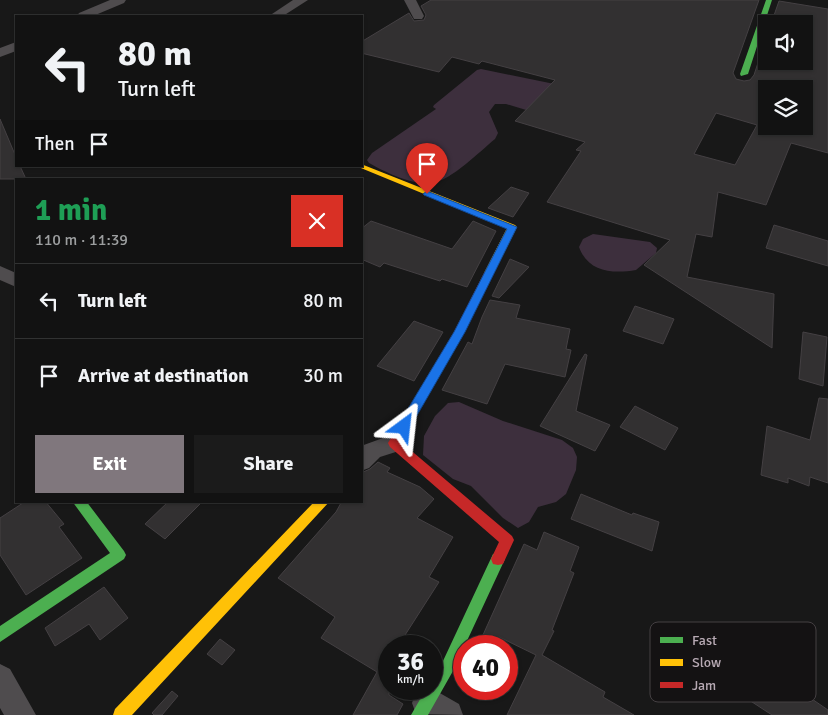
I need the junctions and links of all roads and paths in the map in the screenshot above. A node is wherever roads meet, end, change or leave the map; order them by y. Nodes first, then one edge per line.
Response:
1 (120, 0) edge
2 (302, 0) edge
3 (410, 0) edge
4 (769, 0) edge
5 (85, 15) edge
6 (277, 15) edge
7 (418, 16) dead end
8 (15, 46) edge
9 (0, 53) edge
10 (744, 74) dead end
11 (362, 167) edge
12 (0, 272) edge
13 (15, 280) edge
14 (394, 443) junction
15 (363, 459) edge
16 (79, 503) edge
17 (322, 503) edge
18 (0, 635) edge
19 (0, 679) edge
20 (431, 711) edge
21 (21, 715) edge
22 (121, 715) edge

1 - 5 street
2 - 6 street
3 - 7 street
4 - 10 street
8 - 9 street
11 - 14 street
12 - 13 street
14 - 15 street
14 - 20 street
16 - 18 street
17 - 22 street
19 - 21 street

